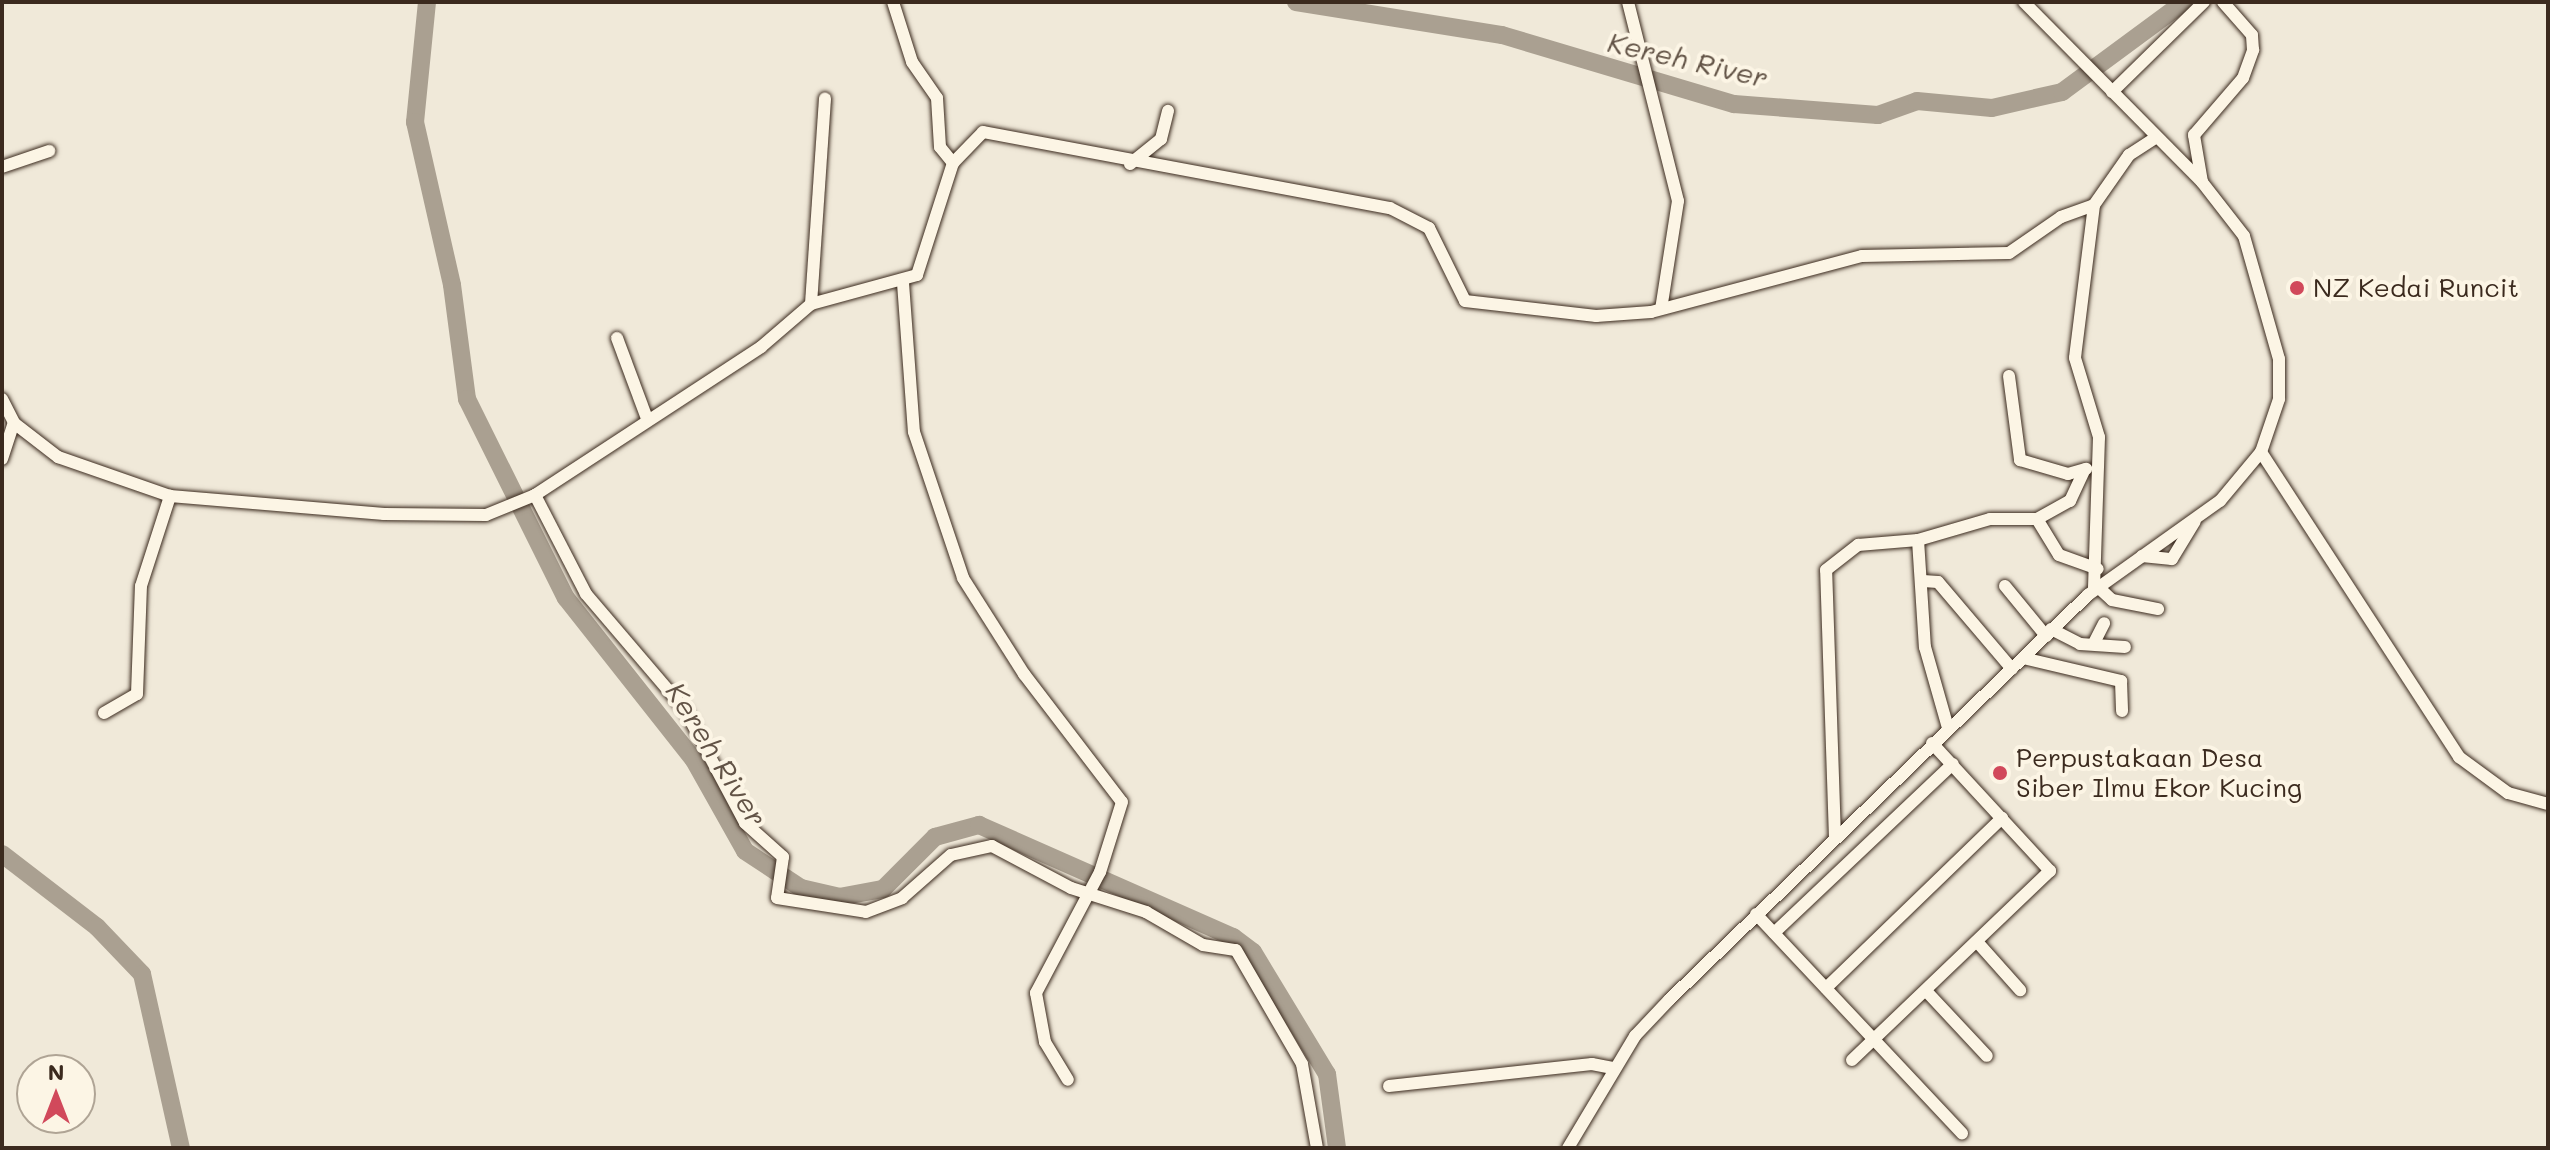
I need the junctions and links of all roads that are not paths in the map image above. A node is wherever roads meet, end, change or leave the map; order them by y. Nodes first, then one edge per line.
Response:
1 (893, 2) edge
2 (1628, 2) edge
3 (2024, 2) edge
4 (2204, 2) edge
5 (2223, 2) edge
6 (2112, 92) junction
7 (825, 98) dead end
8 (1168, 111) dead end
9 (2157, 137) junction
10 (49, 151) dead end
11 (953, 163) junction
12 (1130, 164) junction
13 (2, 167) edge
14 (2202, 182) junction
15 (2094, 205) junction
16 (903, 283) junction
17 (811, 304) junction
18 (1661, 309) junction
19 (617, 338) dead end
20 (2009, 376) dead end
21 (2, 399) edge
22 (646, 416) junction
23 (14, 423) junction
24 (2261, 452) junction
25 (2097, 453) junction
26 (2, 459) edge
27 (2085, 469) junction
28 (170, 496) junction
29 (530, 498) junction
30 (2037, 519) junction
31 (2195, 521) junction
32 (1918, 540) junction
33 (2142, 556) junction
34 (2098, 569) junction
35 (1923, 581) junction
36 (2005, 586) dead end
37 (2096, 589) junction
38 (2158, 609) dead end
39 (2104, 623) dead end
40 (2048, 633) junction
41 (2095, 641) junction
42 (2125, 647) dead end
43 (2023, 658) junction
44 (2012, 669) junction
45 (2122, 711) dead end
46 (104, 713) dead end
47 (1948, 728) junction
48 (1932, 743) junction
49 (1953, 764) junction
50 (2548, 804) edge
51 (2002, 818) junction
52 (1835, 838) junction
53 (1095, 883) junction
54 (1756, 914) junction
55 (1774, 933) junction
56 (1979, 944) junction
57 (1826, 988) junction
58 (2020, 990) dead end
59 (1928, 993) junction
60 (1874, 1041) junction
61 (1987, 1056) dead end
62 (1852, 1060) dead end
63 (1613, 1068) junction
64 (1068, 1080) dead end
65 (1389, 1086) dead end
66 (1962, 1133) dead end
67 (1317, 1148) edge
68 (1568, 1148) edge

1 - 11 street
2 - 18 street
3 - 6 street
4 - 6 street
5 - 14 street
6 - 9 street
7 - 17 street
8 - 12 street
9 - 14 street
9 - 15 street
10 - 13 street
11 - 12 street
11 - 16 street
12 - 18 street
14 - 24 street
15 - 18 street
15 - 25 street
16 - 17 street
16 - 53 street
17 - 22 street
19 - 22 street
20 - 27 street
21 - 23 street
22 - 29 street
23 - 26 street
23 - 28 street
24 - 31 street
24 - 50 street
25 - 27 street
25 - 34 street
27 - 30 street
28 - 29 street
28 - 46 street
29 - 53 street
30 - 32 street
30 - 34 street
31 - 33 street
31 - 33 street
32 - 35 street
32 - 52 street
33 - 37 street
34 - 37 street
35 - 44 street
35 - 47 street
36 - 40 street
37 - 38 street
37 - 40 street
39 - 41 street
40 - 41 street
40 - 43 street
41 - 42 street
43 - 44 street
43 - 45 street
44 - 47 street
47 - 48 street
48 - 49 street
48 - 52 street
49 - 51 street
49 - 55 street
51 - 56 street
51 - 57 street
52 - 54 street
53 - 64 street
53 - 67 street
54 - 55 street
54 - 63 street
55 - 57 street
56 - 58 street
56 - 59 street
57 - 60 street
59 - 60 street
59 - 61 street
60 - 62 street
60 - 66 street
63 - 65 street
63 - 68 street

